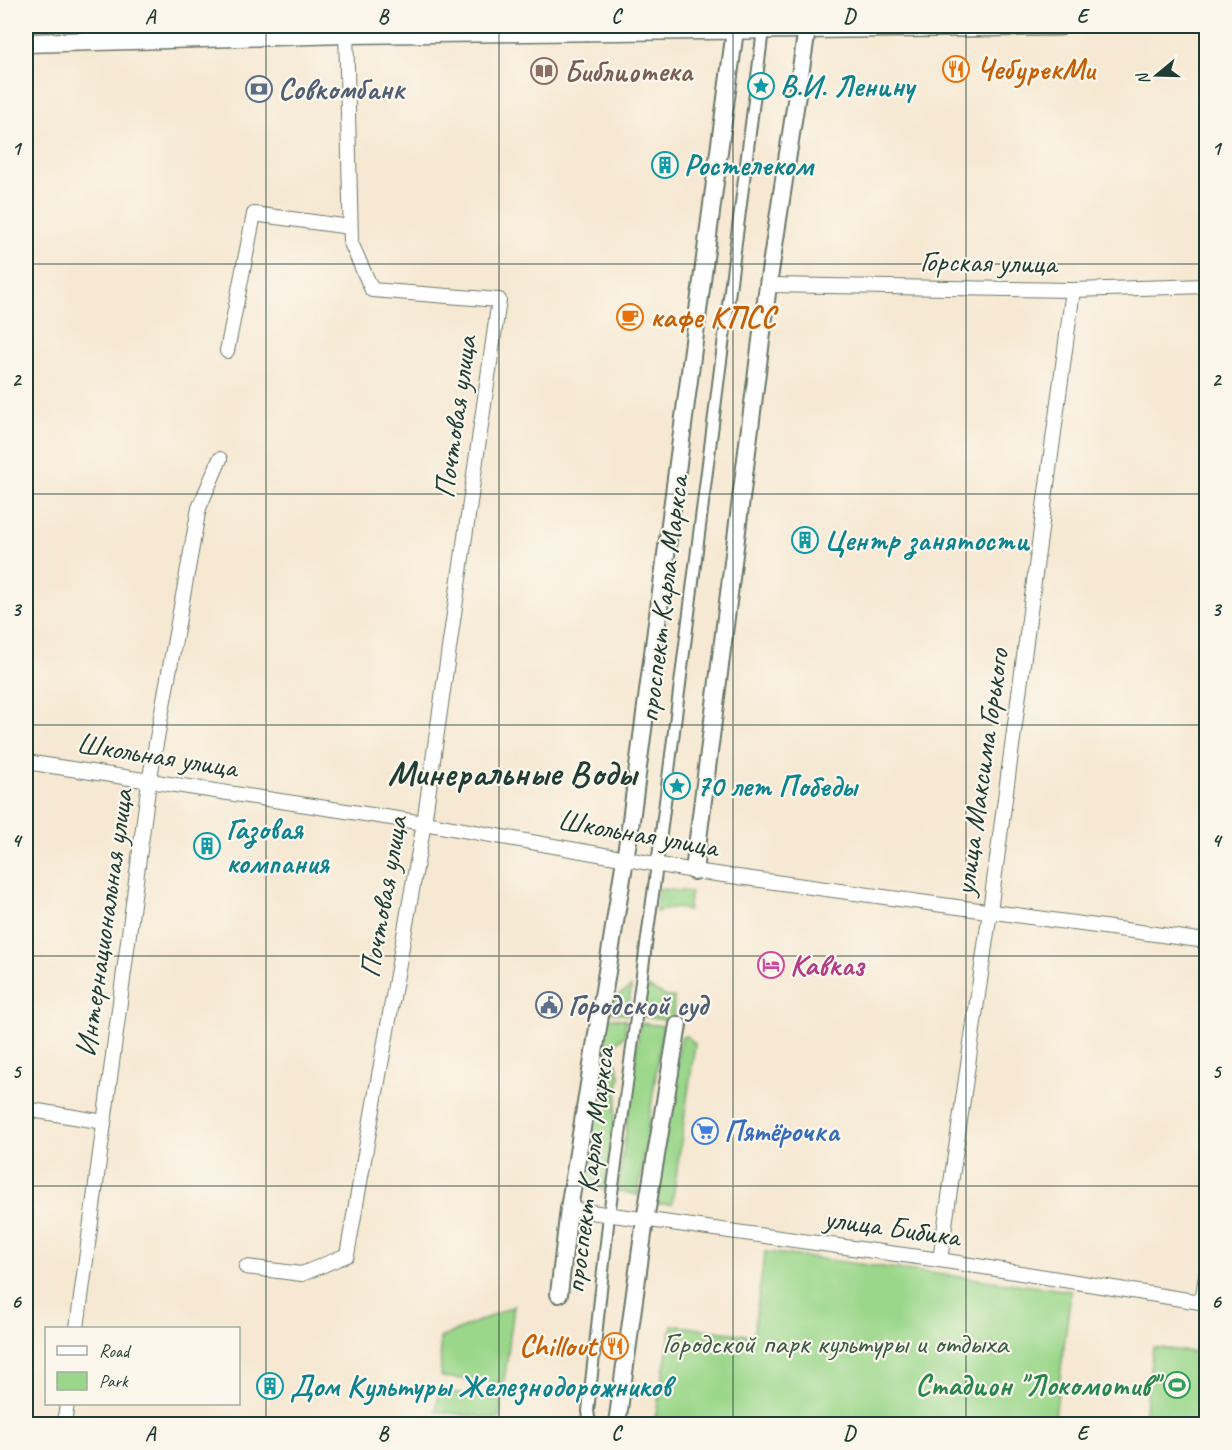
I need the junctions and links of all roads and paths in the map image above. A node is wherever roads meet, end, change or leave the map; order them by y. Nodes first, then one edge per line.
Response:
1 (1060, 26) edge
2 (807, 29) junction
3 (347, 30) edge
4 (735, 30) junction
5 (763, 30) junction
6 (26, 43) edge
7 (350, 226) junction
8 (768, 285) junction
9 (1206, 286) edge
10 (1073, 290) junction
11 (227, 351) dead end
12 (220, 459) dead end
13 (26, 762) edge
14 (149, 782) junction
15 (424, 823) junction
16 (625, 859) junction
17 (657, 865) junction
18 (694, 871) junction
19 (990, 912) junction
20 (1206, 941) edge
21 (678, 1025) dead end
22 (26, 1109) edge
23 (104, 1122) junction
24 (569, 1209) junction
25 (609, 1215) junction
26 (645, 1220) junction
27 (940, 1260) junction
28 (246, 1268) dead end
29 (1206, 1275) edge
30 (559, 1294) dead end
31 (1204, 1303) edge
32 (77, 1327) edge
33 (67, 1405) edge
34 (64, 1425) edge
35 (590, 1425) edge
36 (616, 1425) edge

1 - 2 main road
2 - 5 main road
2 - 8 street
3 - 4 main road
3 - 6 main road
3 - 7 street
4 - 5 main road
4 - 16 street, проспект Карла Маркса
5 - 17 street, проспект Карла Маркса
7 - 11 street
7 - 15 street, Почтовая улица
8 - 10 street, Горская улица
8 - 18 street
9 - 10 street, Горская улица
10 - 19 street, улица Максима Горького
12 - 14 street, Интернациональная улица
13 - 14 street, Школьная улица
14 - 15 street, Школьная улица
14 - 23 street, Интернациональная улица
15 - 16 street, Школьная улица
15 - 28 street, Почтовая улица
16 - 17 street, Школьная улица
16 - 24 street, проспект Карла Маркса
17 - 18 street, Школьная улица
17 - 25 street, проспект Карла Маркса
18 - 19 street, Школьная улица
19 - 20 street, Школьная улица
19 - 27 street, улица Максима Горького
21 - 26 street, проспект Карла Маркса
22 - 23 street
23 - 32 street, Интернациональная улица
24 - 25 street, улица Бибика
24 - 30 street, проспект Карла Маркса
25 - 26 street, улица Бибика
25 - 35 street, проспект Карла Маркса
26 - 27 street, улица Бибика
26 - 36 street, проспект Карла Маркса
27 - 31 street, улица Бибика
29 - 31 street
33 - 34 street

